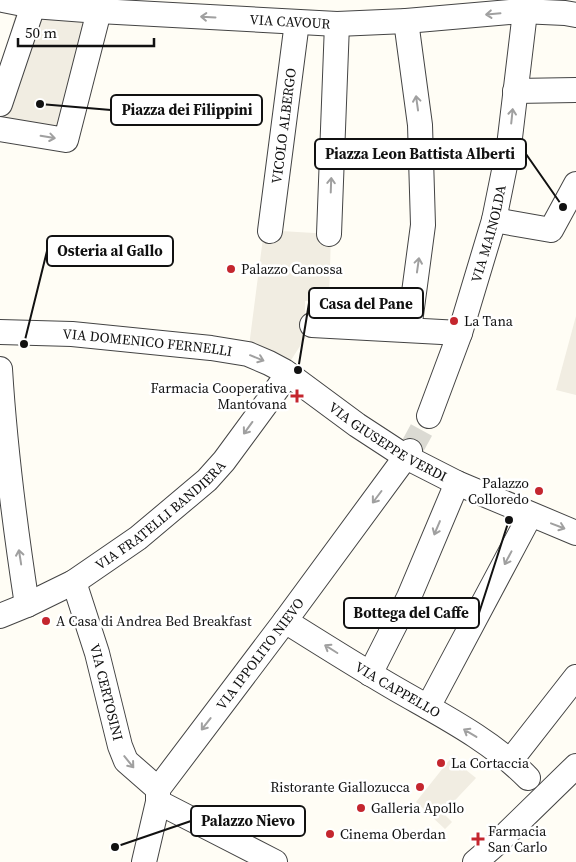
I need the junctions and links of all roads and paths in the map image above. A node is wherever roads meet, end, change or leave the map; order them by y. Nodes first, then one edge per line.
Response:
1 (3, 0) edge
2 (70, 4) edge
3 (33, 6) junction
4 (235, 9) edge
5 (571, 9) edge
6 (99, 11) junction
7 (526, 12) junction
8 (406, 21) junction
9 (297, 22) junction
10 (337, 24) junction
11 (576, 90) edge
12 (515, 91) junction
13 (0, 104) edge
14 (0, 129) edge
15 (576, 184) edge
16 (494, 220) junction
17 (270, 231) dead end
18 (329, 234) dead end
19 (312, 325) dead end
20 (409, 330) junction
21 (0, 332) edge
22 (460, 333) junction
23 (0, 369) edge
24 (288, 374) junction
25 (429, 416) tunnel mouth
26 (408, 454) junction
27 (457, 484) junction
28 (529, 515) junction
29 (576, 533) edge
30 (74, 582) junction
31 (27, 605) junction
32 (0, 616) edge
33 (285, 621) junction
34 (370, 674) junction
35 (576, 677) edge
36 (428, 708) junction
37 (511, 760) junction
38 (576, 766) edge
39 (528, 778) dead end
40 (158, 795) junction
41 (144, 862) edge
42 (275, 862) edge
43 (475, 862) edge

1 - 3 street, VIA CAVOUR
2 - 3 street, VIA CAVOUR
2 - 6 street, VIA CAVOUR
3 - 13 street
4 -> 6 street, VIA CAVOUR
4 - 9 street, VIA CAVOUR
5 - 7 street, VIA CAVOUR
14 -> 6 street
7 -> 8 street, VIA CAVOUR
7 - 12 street, VIA MAINOLDA
8 - 10 street, VIA CAVOUR
20 -> 8 street
9 - 10 street, VIA CAVOUR
9 - 17 street, VICOLO ALBERGO
18 -> 10 street
11 - 12 street
16 -> 12 street, VIA MAINOLDA
15 - 16 street
16 - 22 street, VIA MAINOLDA
19 - 20 street
20 - 22 street
21 -> 24 street, VIA DOMENICO FERNELLI
22 - 25 street, VIA MAINOLDA
31 -> 23 street
24 - 26 street, VIA GIUSEPPE VERDI
24 -> 30 street, VIA FRATELLI BANDIERA
26 - 27 street, VIA GIUSEPPE VERDI
26 -> 33 street, VIA IPPOLITO NIEVO
27 - 28 street, VIA GIUSEPPE VERDI
27 -> 34 street
28 -> 29 street, VIA GIUSEPPE VERDI
28 -> 36 street
30 - 31 street, VIA FRATELLI BANDIERA
30 -> 40 street, VIA CERTOSINI
31 - 32 street, VIA FRATELLI BANDIERA
34 -> 33 street, VIA CAPPELLO
33 -> 40 street, VIA IPPOLITO NIEVO
34 - 36 street, VIA CAPPELLO
35 - 37 street
37 -> 36 street, VIA CAPPELLO
37 - 39 street, VIA CAPPELLO
38 - 43 street
40 - 41 street, VIA IPPOLITO NIEVO
40 - 42 street, VIA CERTOSINI

